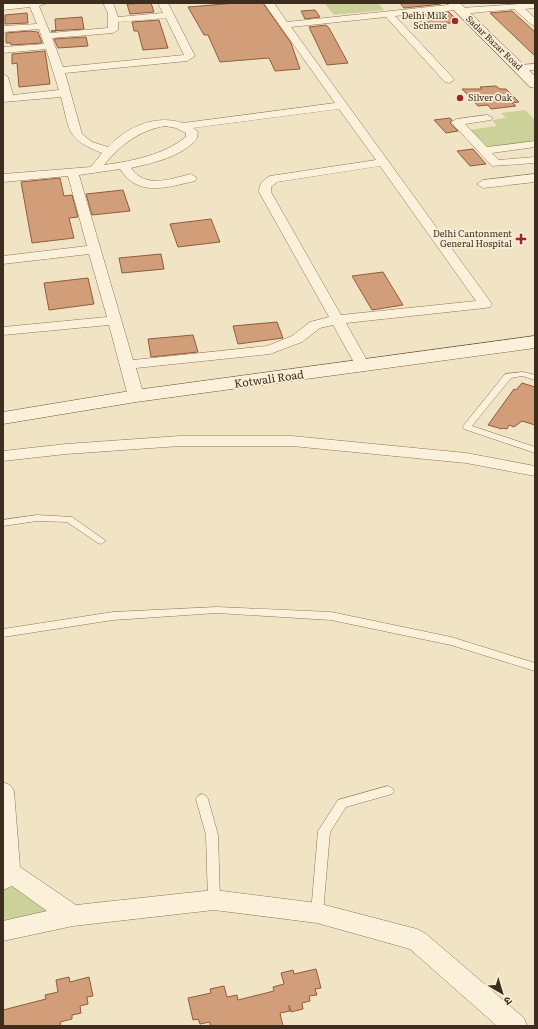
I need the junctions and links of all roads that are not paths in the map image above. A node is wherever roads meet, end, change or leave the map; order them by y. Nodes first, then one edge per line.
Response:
1 (39, 3) edge
2 (108, 3) edge
3 (163, 3) edge
4 (269, 3) edge
5 (385, 3) edge
6 (535, 5) edge
7 (516, 6) junction
8 (3, 7) edge
9 (457, 7) edge
10 (390, 13) junction
11 (169, 14) junction
12 (113, 20) junction
13 (535, 23) edge
14 (285, 25) junction
15 (42, 26) junction
16 (3, 29) edge
17 (48, 41) junction
18 (3, 50) edge
19 (535, 67) edge
20 (520, 68) junction
21 (59, 70) junction
22 (449, 80) dead end
23 (4, 82) edge
24 (535, 84) edge
25 (66, 93) junction
26 (6, 99) edge
27 (343, 105) junction
28 (487, 118) dead end
29 (184, 126) junction
30 (535, 144) edge
31 (484, 151) junction
32 (109, 152) junction
33 (535, 160) edge
34 (384, 162) junction
35 (123, 165) junction
36 (95, 169) junction
37 (72, 171) junction
38 (3, 178) edge
39 (191, 178) dead end
40 (535, 178) edge
41 (483, 184) dead end
42 (95, 249) junction
43 (3, 260) edge
44 (115, 320) junction
45 (335, 320) junction
46 (3, 331) edge
47 (535, 342) edge
48 (127, 365) junction
49 (363, 366) junction
50 (535, 378) edge
51 (136, 396) junction
52 (3, 418) edge
53 (535, 450) edge
54 (3, 456) edge
55 (535, 471) edge
56 (3, 524) edge
57 (101, 541) dead end
58 (3, 633) edge
59 (535, 667) edge
60 (3, 791) edge
61 (388, 791) dead end
62 (202, 799) dead end
63 (6, 876) edge
64 (214, 900) junction
65 (317, 913) junction
66 (73, 916) junction
67 (3, 931) edge
68 (515, 1026) edge

1 - 8 street
1 - 15 street
2 - 12 street
3 - 11 street
4 - 14 street
5 - 10 street
6 - 7 street
7 - 9 street
7 - 13 street
9 - 10 street
9 - 20 street, Sadar Bazar Road
10 - 14 street
10 - 22 street
11 - 12 street
11 - 21 street
12 - 17 street
14 - 27 street
15 - 16 street
15 - 17 street
17 - 18 street
17 - 21 street
19 - 20 street
20 - 24 street, Sadar Bazar Road
21 - 25 street
23 - 26 street
25 - 26 street
25 - 32 street
27 - 29 street
27 - 34 street
28 - 31 street
29 - 32 street
29 - 35 street
30 - 31 street
31 - 33 street
32 - 36 street
34 - 45 street
34 - 45 street
35 - 36 street
35 - 39 street
36 - 37 street
37 - 38 street
37 - 42 street
40 - 41 street
42 - 43 street
42 - 44 street
44 - 46 street
44 - 48 street
45 - 48 street
45 - 49 street
47 - 49 street, Kotwali Road
48 - 51 street
49 - 51 street, Kotwali Road
50 - 53 lane
51 - 52 street, Kotwali Road
54 - 55 street
56 - 57 lane
58 - 59 lane
60 - 63 street
61 - 65 lane
62 - 64 lane
63 - 66 street
64 - 65 street
64 - 66 street
65 - 68 street
66 - 67 street

